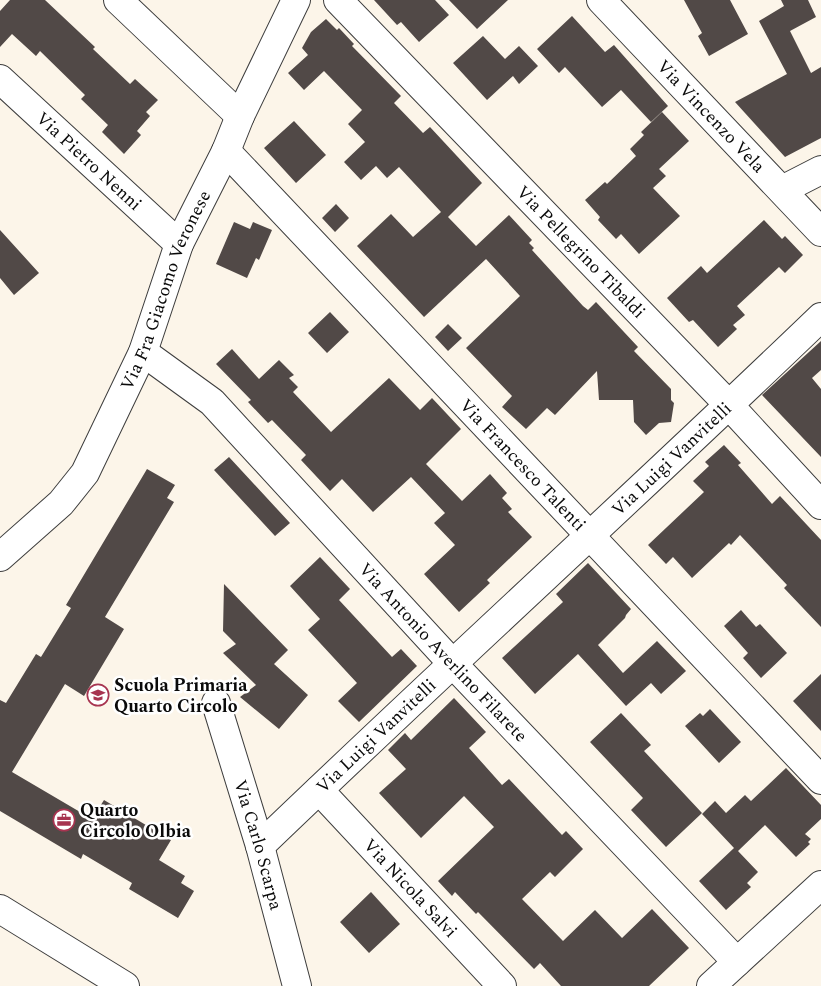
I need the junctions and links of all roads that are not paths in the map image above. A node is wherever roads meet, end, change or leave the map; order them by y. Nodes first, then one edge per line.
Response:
1 (118, 0) edge
2 (296, 0) edge
3 (338, 0) edge
4 (615, 4) edge
5 (0, 79) edge
6 (240, 116) junction
7 (226, 150) junction
8 (821, 170) edge
9 (782, 190) junction
10 (821, 232) edge
11 (179, 244) junction
12 (821, 317) edge
13 (143, 352) junction
14 (729, 405) junction
15 (821, 505) edge
16 (590, 535) junction
17 (0, 557) edge
18 (452, 663) junction
19 (216, 703) dead end
20 (821, 780) edge
21 (319, 790) junction
22 (260, 846) junction
23 (821, 885) edge
24 (0, 909) edge
25 (737, 962) junction
26 (125, 986) edge
27 (297, 986) edge
28 (502, 986) edge
29 (711, 986) edge

1 - 6 street
2 - 6 street, Via Fra Giacomo Veronese
3 - 14 street, Via Pellegrino Tibaldi
4 - 9 street, Via Vincenzo Vela
5 - 11 street, Via Pietro Nenni
6 - 7 street, Via Fra Giacomo Veronese
7 - 11 street, Via Fra Giacomo Veronese
7 - 16 street, Via Francesco Talenti
8 - 9 street
9 - 10 street, Via Vincenzo Vela
11 - 13 street, Via Fra Giacomo Veronese
12 - 14 street, Via Luigi Vanvitelli
13 - 17 street, Via Fra Giacomo Veronese
13 - 18 street, Via Antonio Averlino Filarete
14 - 15 street, Via Pellegrino Tibaldi
14 - 16 street, Via Luigi Vanvitelli
16 - 18 street, Via Luigi Vanvitelli
16 - 20 street, Via Francesco Talenti
18 - 21 street, Via Luigi Vanvitelli
18 - 25 street, Via Antonio Averlino Filarete
19 - 22 street, Via Carlo Scarpa
21 - 22 street, Via Luigi Vanvitelli
21 - 28 street, Via Nicola Salvi
22 - 27 street, Via Carlo Scarpa
23 - 25 street
24 - 26 street
25 - 29 street

